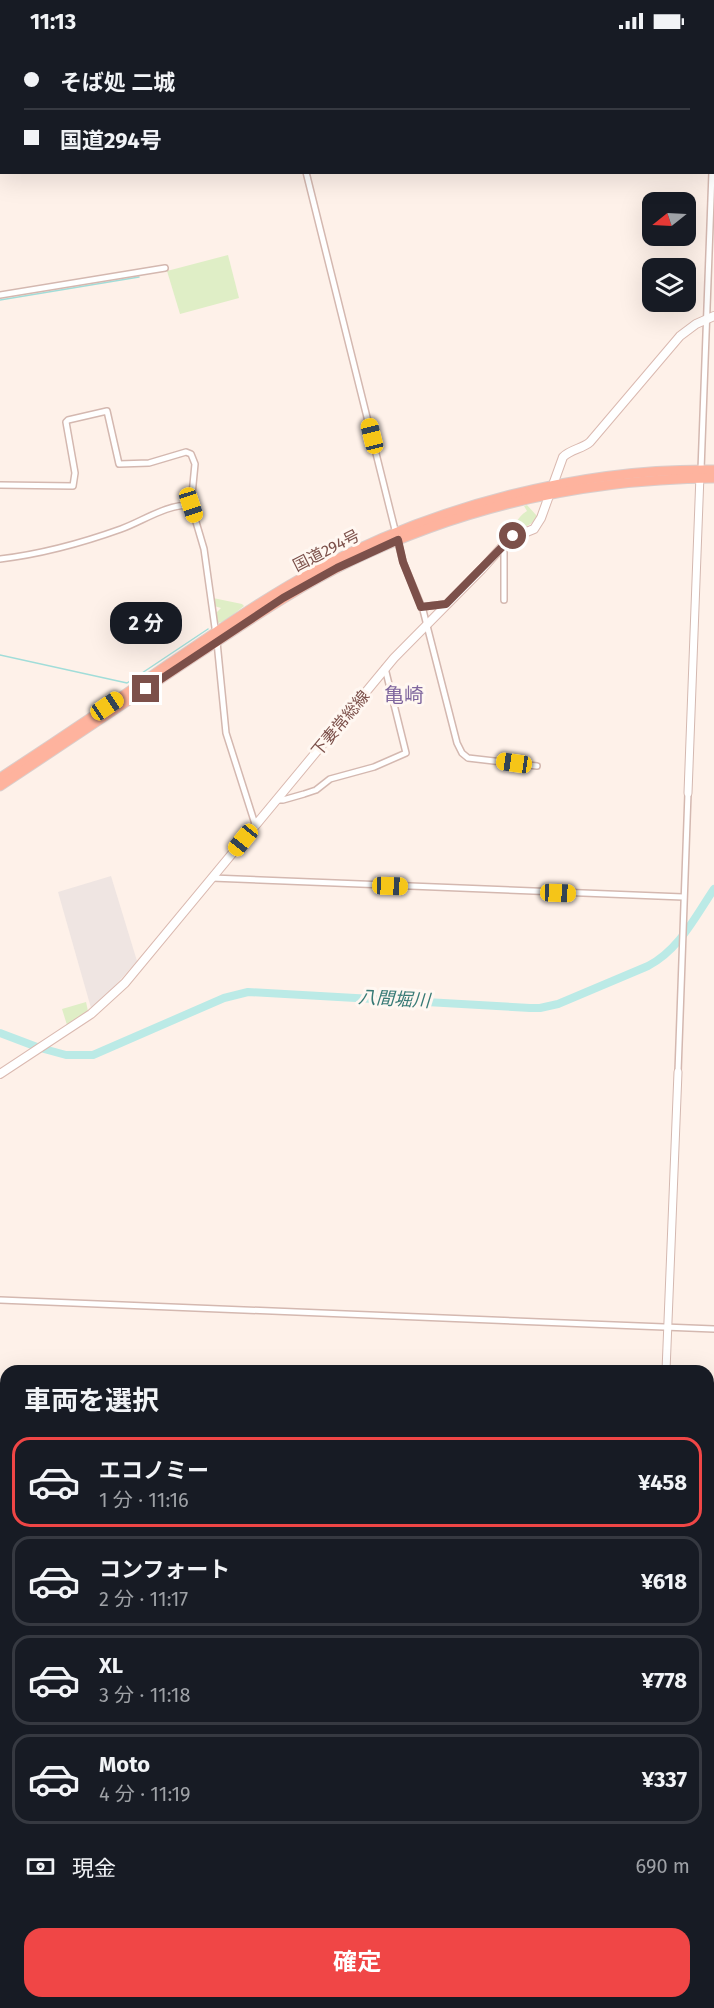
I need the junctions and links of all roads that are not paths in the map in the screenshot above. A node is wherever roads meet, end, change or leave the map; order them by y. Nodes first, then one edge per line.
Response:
1 (306, 174) edge
2 (712, 174) edge
3 (165, 268) dead end
4 (0, 296) edge
5 (710, 317) edge
6 (714, 470) edge
7 (701, 474) junction
8 (714, 478) edge
9 (0, 485) edge
10 (550, 490) junction
11 (191, 505) junction
12 (397, 536) junction
13 (502, 546) junction
14 (0, 559) edge
15 (504, 600) dead end
16 (446, 604) junction
17 (421, 607) junction
18 (426, 624) junction
19 (216, 637) junction
20 (385, 668) junction
21 (537, 766) dead end
22 (0, 778) edge
23 (0, 786) edge
24 (688, 793) joint
25 (277, 800) junction
26 (255, 824) junction
27 (212, 878) junction
28 (683, 897) junction
29 (678, 1072) joint
30 (0, 1074) edge
31 (0, 1300) edge
32 (668, 1327) junction
33 (714, 1329) edge
34 (666, 1365) edge

1 - 12 street
2 - 5 street
3 - 4 street
5 - 7 street
5 - 10 main road, 下妻常総線
6 - 7 highway, 国道294号
7 - 8 highway, 国道294号
7 - 10 highway, 国道294号
7 - 24 street
9 - 11 street
10 - 12 highway, 国道294号
10 - 13 main road, 下妻常総線
11 - 14 street
11 - 19 street
12 - 17 street
12 - 19 highway, 国道294号
13 - 15 street
13 - 16 main road, 下妻常総線
16 - 17 street
16 - 18 main road, 下妻常総線
17 - 18 street
18 - 20 main road, 下妻常総線
18 - 21 street
19 - 22 highway, 国道294号
19 - 23 highway, 国道294号
19 - 26 street
20 - 25 main road, 下妻常総線
20 - 25 street
24 - 28 street
25 - 26 main road, 下妻常総線
26 - 27 main road, 下妻常総線
27 - 28 street
27 - 30 main road, 下妻常総線
28 - 29 street
29 - 32 street
31 - 32 street
32 - 33 street
32 - 34 street

